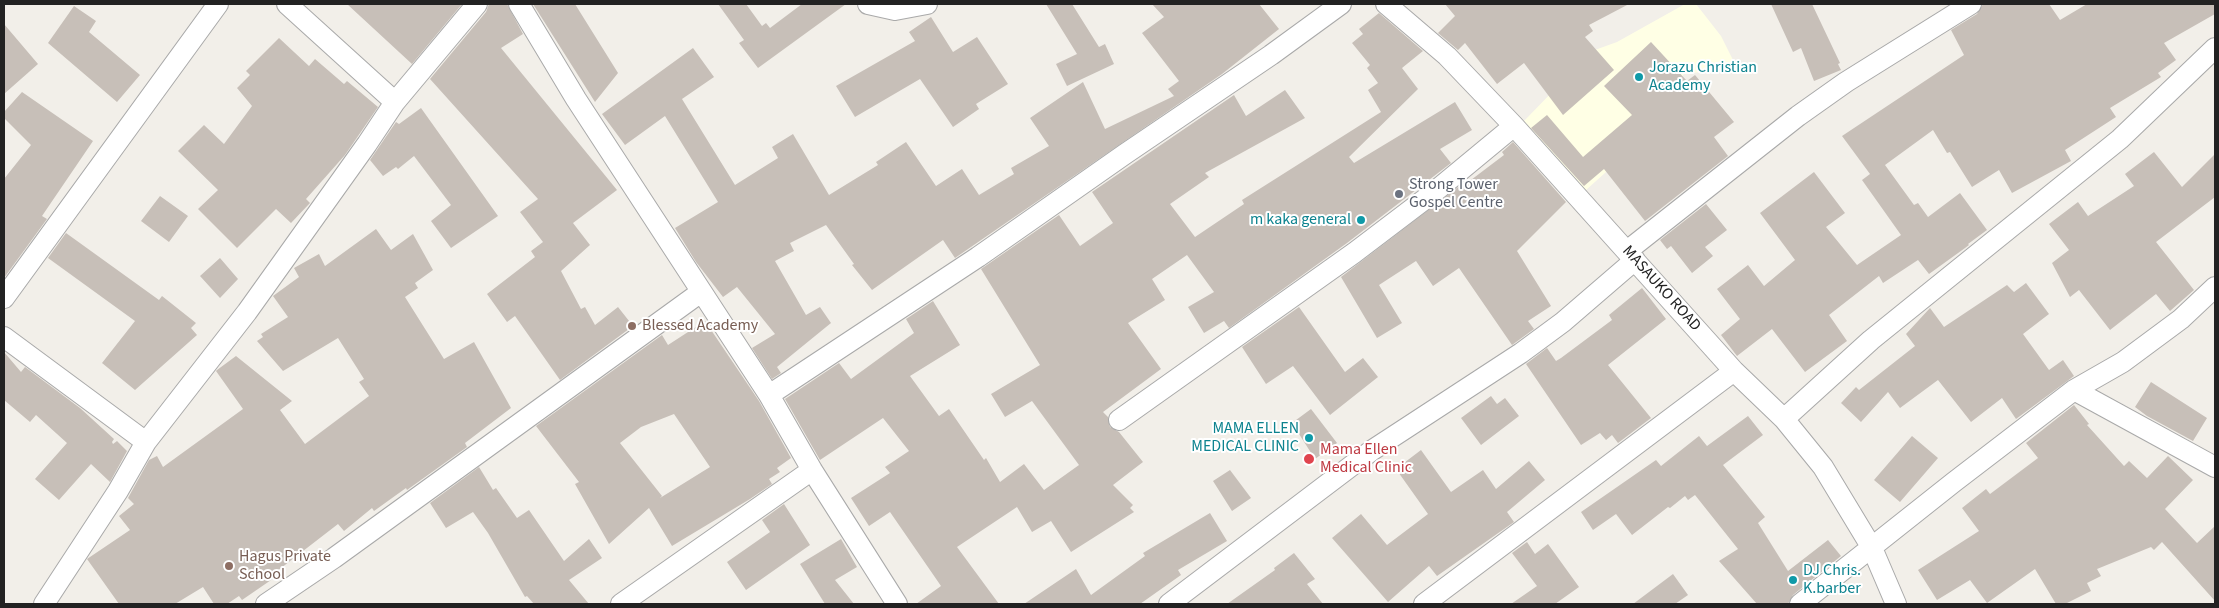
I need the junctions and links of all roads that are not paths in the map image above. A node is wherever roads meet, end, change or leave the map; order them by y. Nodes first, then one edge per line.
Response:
1 (218, 4) edge
2 (287, 4) edge
3 (477, 4) edge
4 (519, 4) edge
5 (868, 4) edge
6 (927, 4) edge
7 (1342, 4) edge
8 (1386, 4) edge
9 (1971, 4) edge
10 (2215, 48) edge
11 (395, 102) junction
12 (1514, 126) junction
13 (1631, 256) junction
14 (2215, 287) edge
15 (701, 292) junction
16 (4, 298) edge
17 (4, 337) edge
18 (1734, 371) junction
19 (2074, 390) junction
20 (769, 394) junction
21 (1784, 419) junction
22 (1119, 420) dead end
23 (146, 442) junction
24 (2215, 468) edge
25 (812, 470) junction
26 (1872, 548) junction
27 (44, 604) edge
28 (266, 604) edge
29 (621, 604) edge
30 (897, 604) edge
31 (1169, 604) edge
32 (1424, 604) edge
33 (1800, 604) edge
34 (1896, 604) edge

1 - 16 street
2 - 11 street
3 - 11 street
4 - 15 street
5 - 6 street
7 - 20 street
8 - 12 street, MASAUKO ROAD
9 - 13 street
10 - 21 street
11 - 23 street
12 - 13 street, MASAUKO ROAD
12 - 22 street
13 - 18 street, MASAUKO ROAD
13 - 31 street
14 - 19 street
15 - 20 street
15 - 28 street
17 - 23 street
18 - 21 street, MASAUKO ROAD
18 - 32 street
19 - 24 street
19 - 26 street
20 - 25 street
21 - 26 street, MASAUKO ROAD
23 - 27 street
25 - 29 street
25 - 30 street
26 - 33 street
26 - 34 street, MASAUKO ROAD

